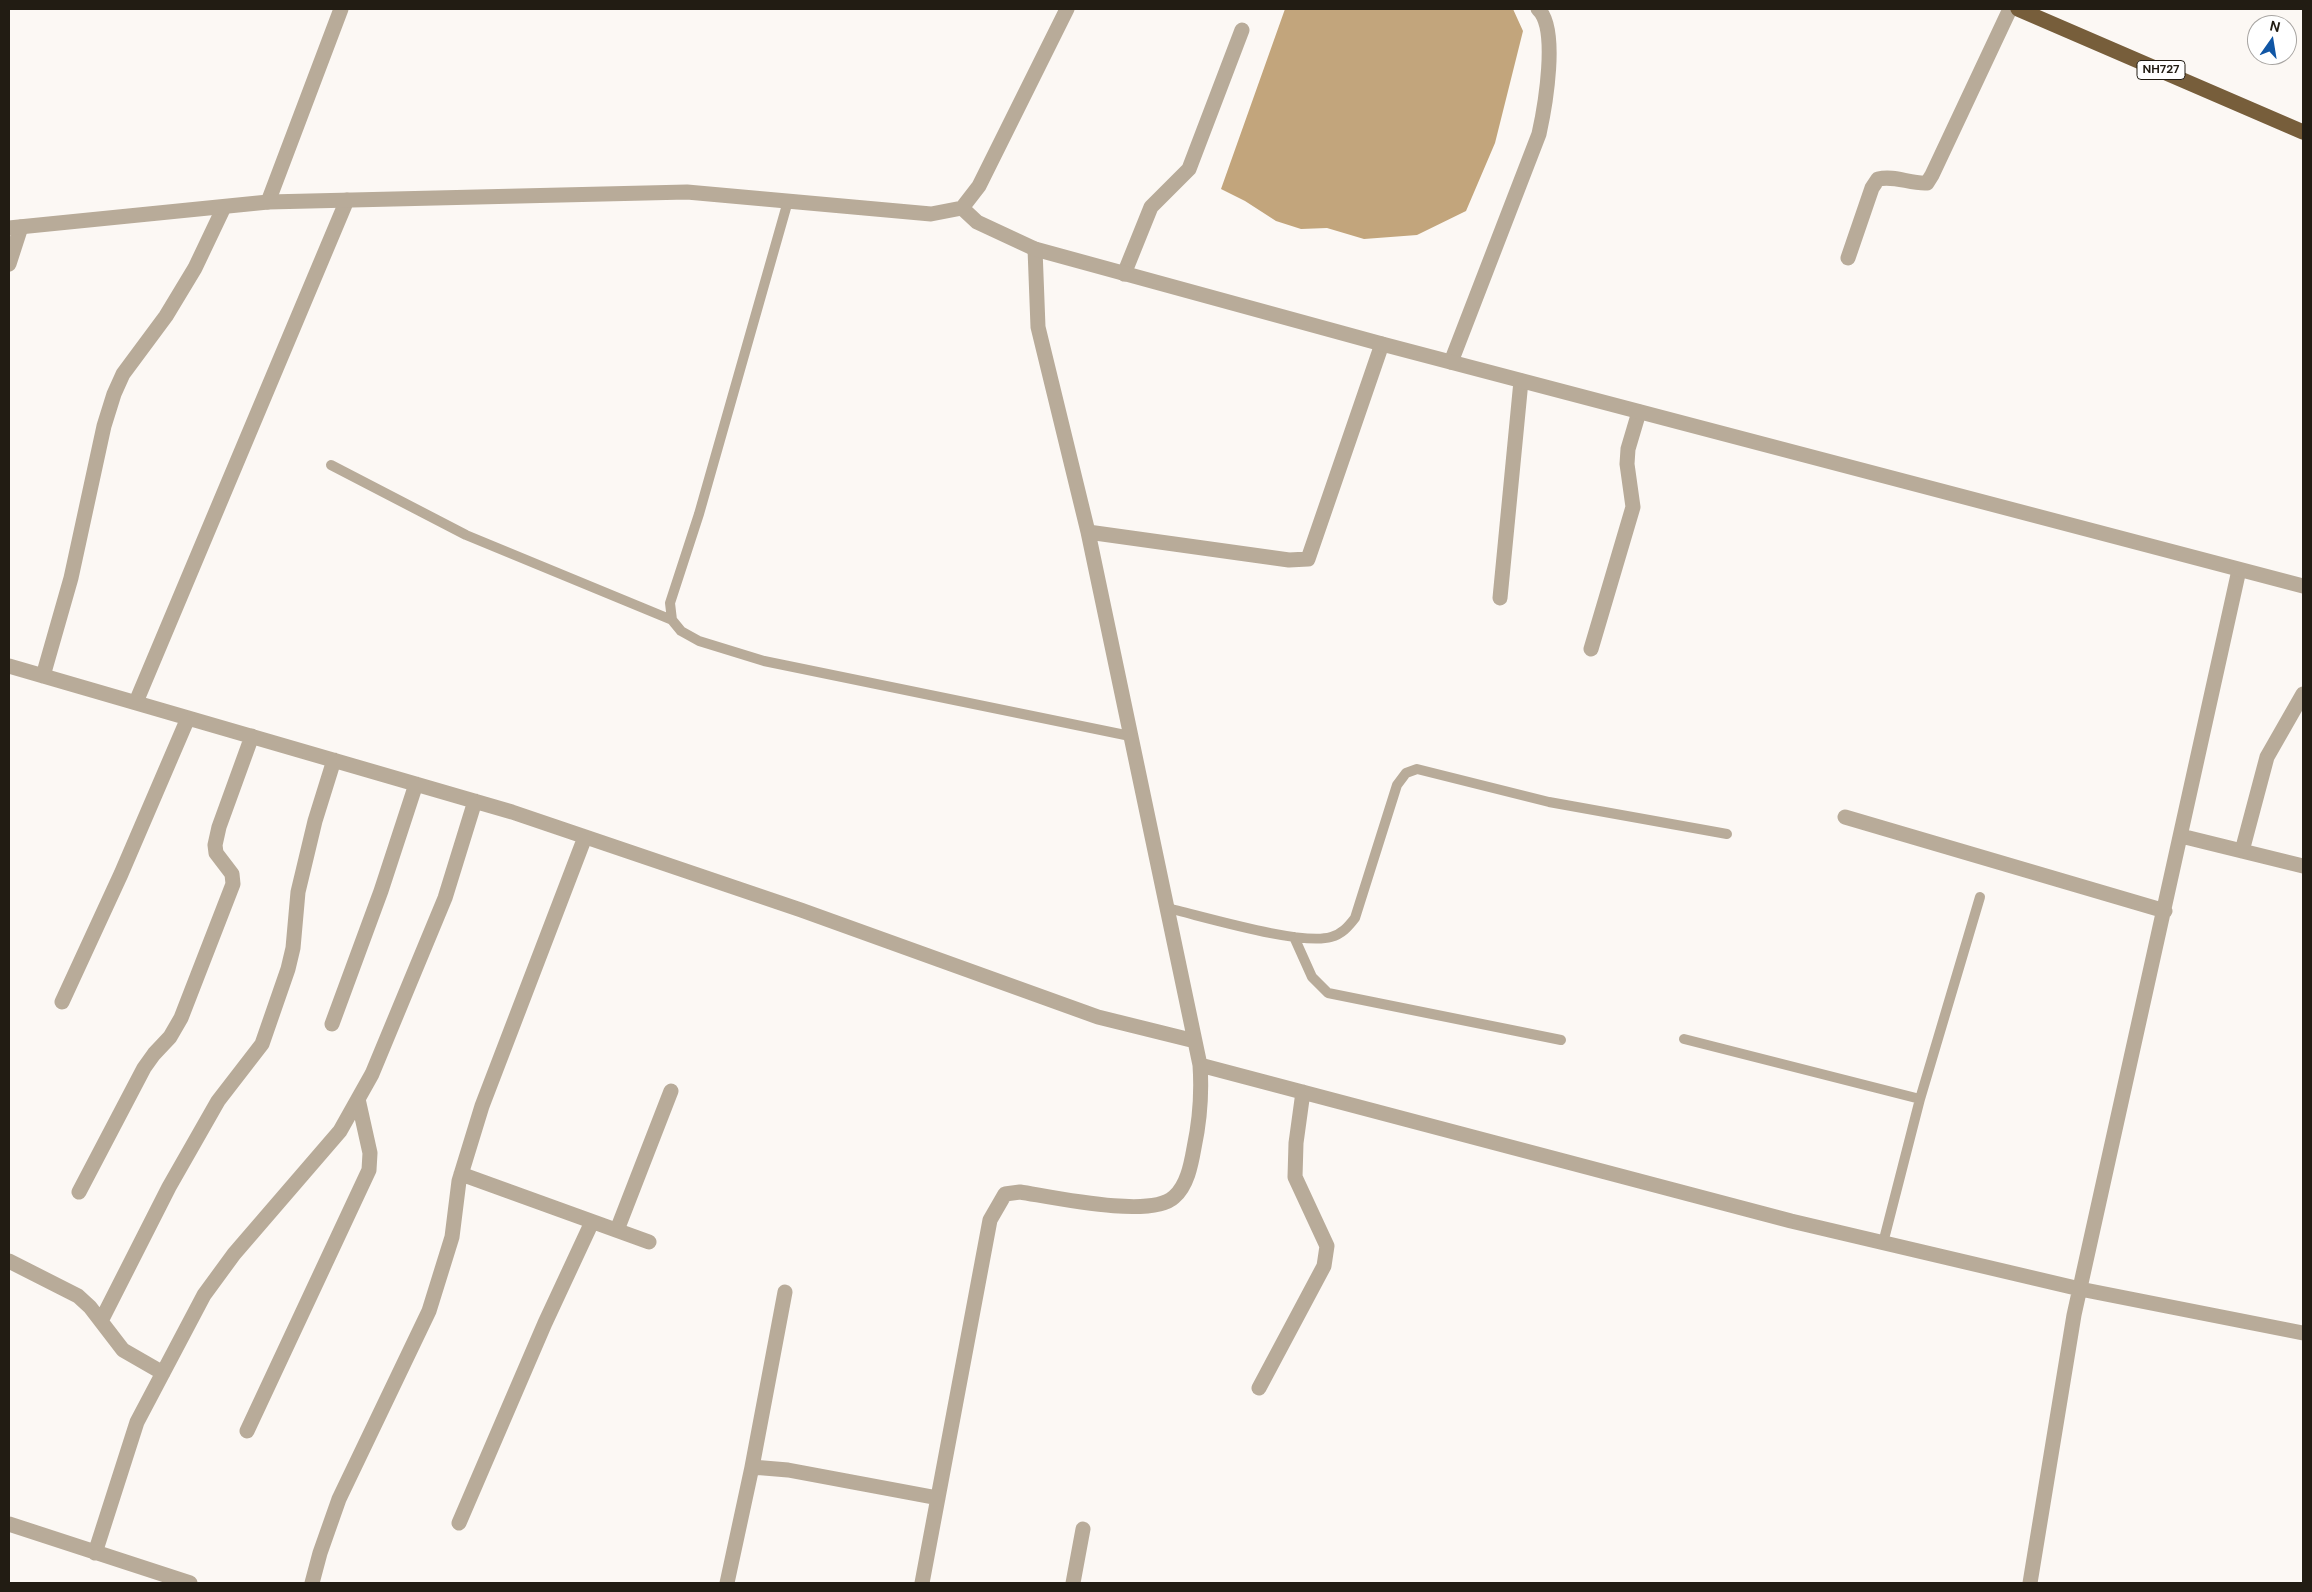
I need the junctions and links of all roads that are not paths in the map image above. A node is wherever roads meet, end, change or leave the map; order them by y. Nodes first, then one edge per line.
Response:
1 (341, 9) edge
2 (1067, 9) edge
3 (1538, 9) edge
4 (2010, 9) edge
5 (2018, 9) edge
6 (1242, 30) dead end
7 (2303, 132) edge
8 (347, 200) junction
9 (788, 201) junction
10 (268, 202) junction
11 (224, 206) junction
12 (962, 208) junction
13 (15, 227) edge
14 (1035, 249) junction
15 (1848, 258) dead end
16 (9, 264) edge
17 (1124, 274) junction
18 (1382, 344) junction
19 (1451, 362) junction
20 (1522, 381) junction
21 (1638, 412) junction
22 (331, 465) dead end
23 (1088, 532) junction
24 (2240, 570) junction
25 (2303, 586) edge
26 (1500, 598) dead end
27 (672, 620) junction
28 (1591, 648) dead end
29 (9, 666) edge
30 (43, 676) junction
31 (2303, 694) edge
32 (136, 702) junction
33 (188, 718) junction
34 (252, 736) junction
35 (1130, 736) junction
36 (334, 760) junction
37 (416, 784) junction
38 (475, 801) junction
39 (1845, 817) dead end
40 (1727, 834) dead end
41 (2181, 836) junction
42 (585, 837) junction
43 (2242, 851) junction
44 (2303, 866) edge
45 (1980, 897) dead end
46 (1167, 908) junction
47 (2164, 910) junction
48 (1294, 937) junction
49 (62, 1002) dead end
50 (332, 1024) dead end
51 (1684, 1039) dead end
52 (1561, 1040) dead end
53 (1195, 1041) junction
54 (1200, 1065) junction
55 (671, 1091) dead end
56 (1303, 1092) junction
57 (358, 1099) junction
58 (1920, 1100) junction
59 (461, 1174) junction
60 (79, 1192) dead end
61 (592, 1222) junction
62 (617, 1230) junction
63 (649, 1242) dead end
64 (1883, 1243) junction
65 (9, 1261) edge
66 (2080, 1289) junction
67 (785, 1292) dead end
68 (101, 1321) junction
69 (2303, 1334) edge
70 (163, 1372) junction
71 (1259, 1388) dead end
72 (247, 1431) dead end
73 (752, 1467) junction
74 (938, 1498) junction
75 (459, 1523) dead end
76 (9, 1524) edge
77 (1083, 1528) dead end
78 (95, 1554) junction
79 (190, 1583) edge
80 (312, 1583) edge
81 (727, 1583) edge
82 (922, 1583) edge
83 (1073, 1583) edge
84 (2030, 1583) edge

1 - 10 street
2 - 12 street
3 - 19 street
4 - 15 street
5 - 7 highway, NH727
6 - 17 street
8 - 9 street
8 - 10 street
8 - 32 street
9 - 12 street
9 - 27 lane
10 - 11 street
11 - 13 street
11 - 30 street
12 - 14 street
13 - 16 street
14 - 17 street
14 - 23 street
17 - 18 street
18 - 19 street
18 - 23 street
19 - 20 street
20 - 21 street
20 - 26 street
21 - 24 street
21 - 28 street
22 - 27 lane
23 - 35 street
24 - 25 street
24 - 41 street
27 - 35 lane
29 - 30 street
30 - 32 street
31 - 43 street
32 - 33 street
33 - 34 street
33 - 49 street
34 - 36 street
34 - 60 street
35 - 46 street
36 - 37 street
36 - 68 street
37 - 38 street
37 - 50 street
38 - 42 street
38 - 57 street
39 - 47 street
40 - 48 lane
41 - 43 street
41 - 47 street
42 - 53 street
42 - 59 street
43 - 44 street
45 - 58 lane
46 - 48 lane
46 - 53 street
47 - 66 street
48 - 52 lane
51 - 58 lane
53 - 54 street
54 - 56 street
54 - 74 street
55 - 62 street
56 - 64 street
56 - 71 street
57 - 70 street
57 - 72 street
58 - 64 lane
59 - 61 street
59 - 80 street
61 - 62 street
61 - 75 street
62 - 63 street
64 - 66 street
65 - 68 street
66 - 69 street
66 - 84 street
67 - 73 street
68 - 70 street
70 - 78 street
73 - 74 street
73 - 81 street
74 - 82 street
76 - 78 street
77 - 83 street
78 - 79 street

